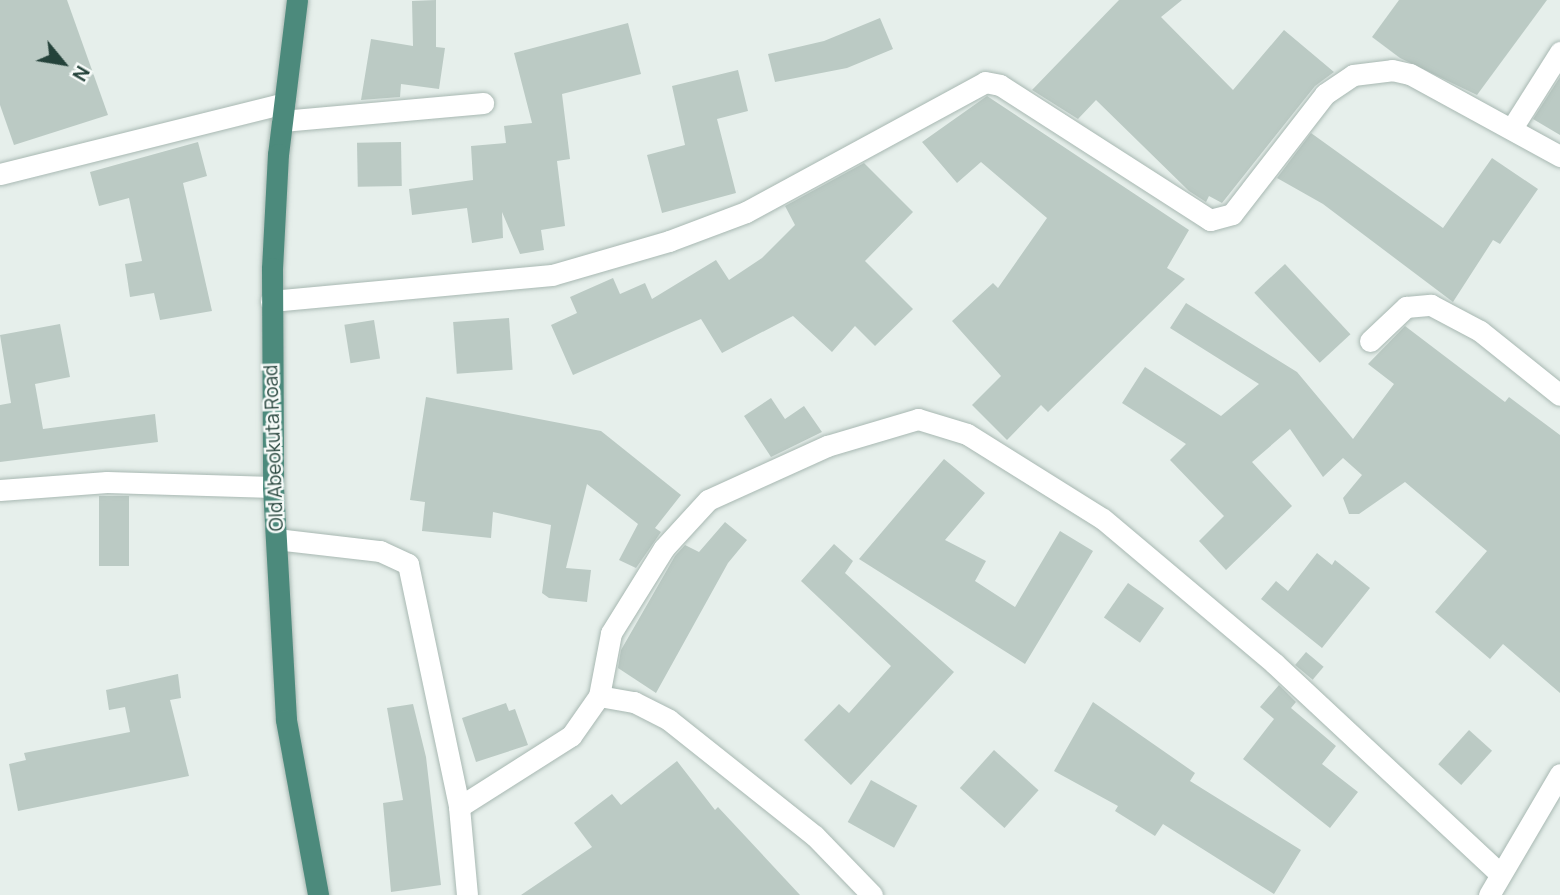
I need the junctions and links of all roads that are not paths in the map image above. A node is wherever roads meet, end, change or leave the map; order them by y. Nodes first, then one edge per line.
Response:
1 (297, 0) edge
2 (1560, 51) edge
3 (483, 103) dead end
4 (283, 112) junction
5 (1512, 128) junction
6 (1560, 156) edge
7 (0, 174) edge
8 (271, 300) junction
9 (1370, 341) dead end
10 (1560, 395) edge
11 (273, 487) junction
12 (0, 490) edge
13 (276, 539) junction
14 (599, 696) junction
15 (1560, 774) edge
16 (459, 807) junction
17 (1500, 874) junction
18 (862, 892) edge
19 (318, 895) edge
20 (467, 895) edge
21 (1489, 895) edge

1 - 4 highway, Old Abeokuta Road
2 - 5 street
3 - 4 street
4 - 7 street
4 - 8 highway, Old Abeokuta Road
5 - 6 street
5 - 8 street
8 - 11 highway, Old Abeokuta Road
9 - 10 street
11 - 12 street
11 - 13 highway, Old Abeokuta Road
13 - 16 street
13 - 19 highway, Old Abeokuta Road
14 - 16 street
14 - 17 street
14 - 18 street
15 - 17 street
16 - 20 street
17 - 21 street

